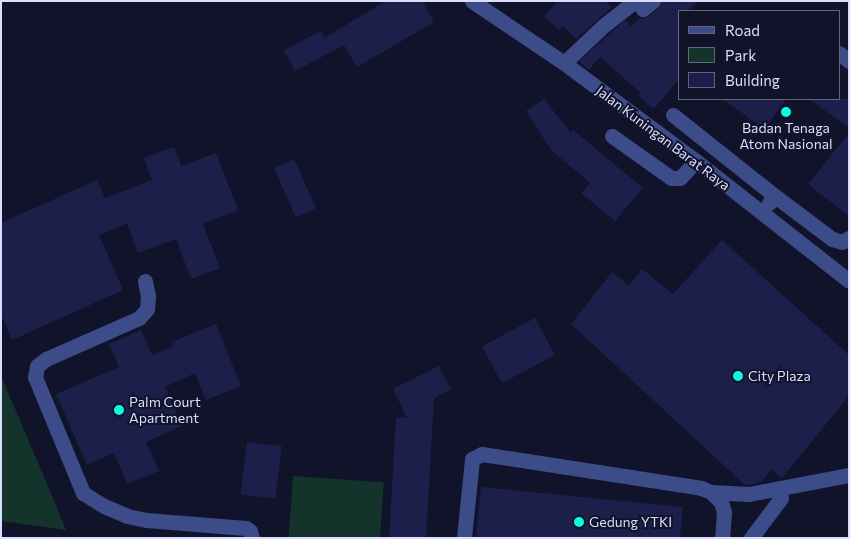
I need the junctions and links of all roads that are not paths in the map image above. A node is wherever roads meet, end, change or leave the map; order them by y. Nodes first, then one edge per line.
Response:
1 (636, 1) edge
2 (653, 1) edge
3 (475, 2) edge
4 (494, 6) edge
5 (564, 63) junction
6 (673, 115) dead end
7 (612, 136) dead end
8 (696, 161) junction
9 (775, 196) junction
10 (761, 213) junction
11 (849, 238) edge
12 (145, 281) dead end
13 (849, 281) edge
14 (849, 475) edge
15 (711, 492) junction
16 (781, 498) dead end
17 (252, 538) edge
18 (464, 538) edge
19 (722, 538) edge
20 (750, 538) edge

1 - 2 street
1 - 5 street
3 - 4 street, Jalan Kuningan Barat Raya
4 - 5 street, Jalan Kuningan Barat Raya
5 - 8 street, Jalan Kuningan Barat Raya
6 - 9 street
7 - 8 street
8 - 10 street, Jalan Kuningan Barat Raya
9 - 10 street
9 - 11 street
10 - 13 street, Jalan Kuningan Barat Raya
12 - 17 street
14 - 15 street
15 - 18 street
15 - 19 street
16 - 20 street

